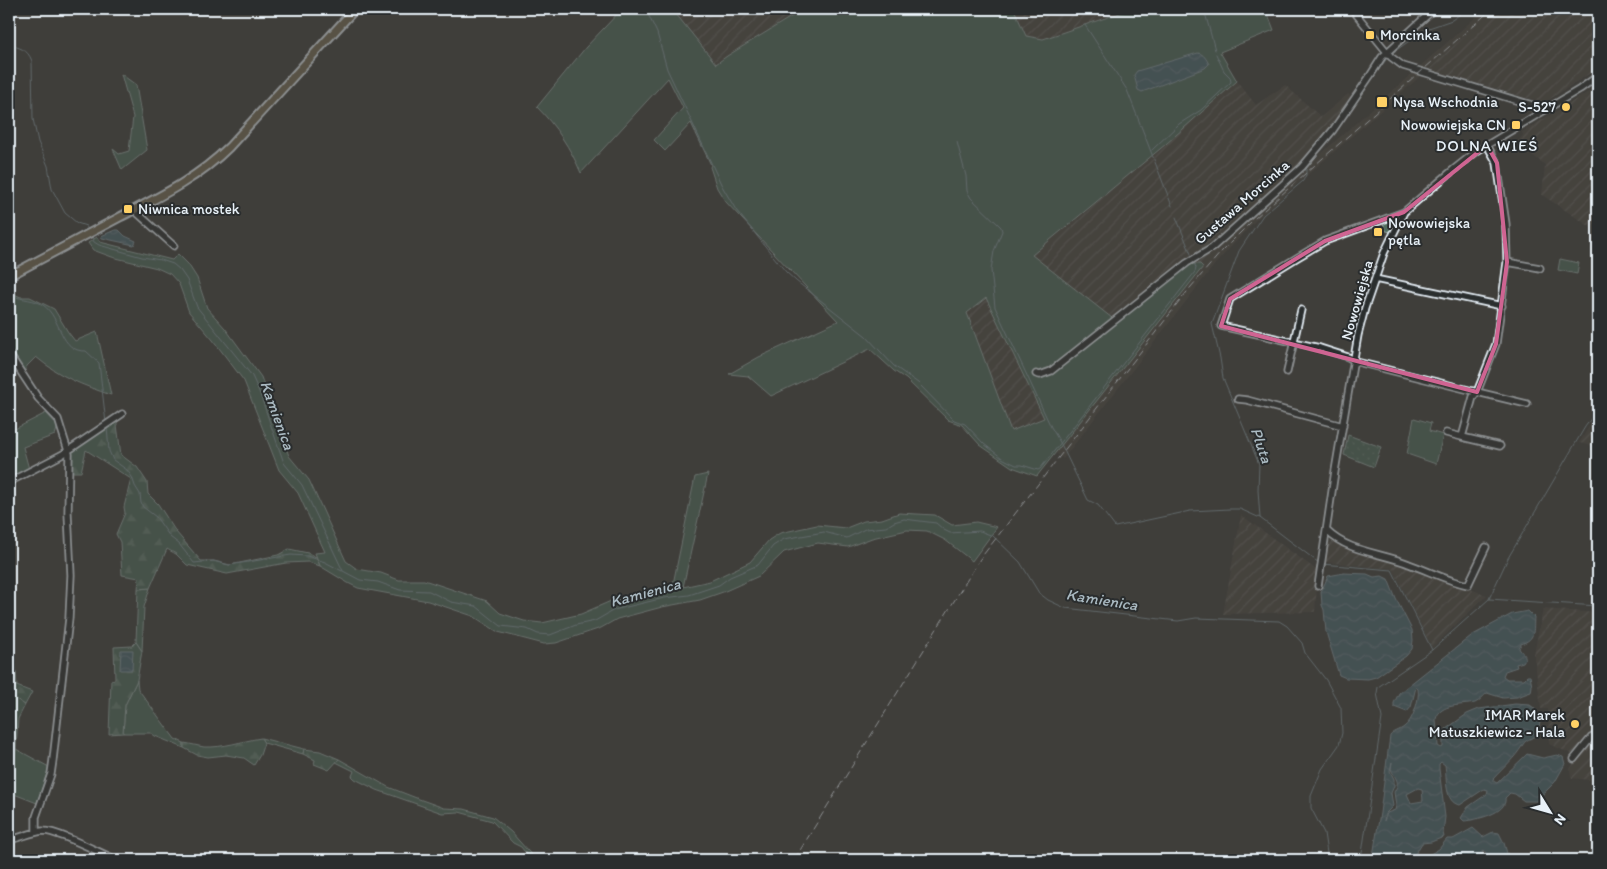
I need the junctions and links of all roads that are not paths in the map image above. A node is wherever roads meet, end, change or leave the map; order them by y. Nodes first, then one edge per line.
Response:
1 (355, 9) edge
2 (1361, 9) edge
3 (1434, 9) edge
4 (1354, 11) edge
5 (1389, 54) junction
6 (1598, 76) edge
7 (1541, 112) junction
8 (1487, 145) junction
9 (134, 210) junction
10 (1404, 212) junction
11 (174, 246) dead end
12 (1508, 262) junction
13 (1540, 268) dead end
14 (9, 276) edge
15 (1375, 279) junction
16 (1502, 306) junction
17 (1301, 310) dead end
18 (1294, 342) junction
19 (9, 354) edge
20 (1354, 360) junction
21 (1287, 372) dead end
22 (1036, 374) dead end
23 (1477, 392) junction
24 (1238, 399) dead end
25 (1527, 404) dead end
26 (122, 414) dead end
27 (1343, 426) junction
28 (1446, 433) dead end
29 (1462, 437) junction
30 (1500, 446) dead end
31 (68, 450) junction
32 (9, 482) edge
33 (1327, 531) junction
34 (1486, 547) dead end
35 (1318, 586) dead end
36 (1598, 734) edge
37 (1574, 759) dead end
38 (36, 832) junction
39 (9, 840) edge
40 (117, 860) edge

1 - 9 main road
2 - 4 street
3 - 5 street, Gustawa Morcinka
4 - 5 street
5 - 7 street
5 - 22 street, Gustawa Morcinka
6 - 7 street, Nowowiejska
7 - 8 street, Nowowiejska
8 - 10 street, Nowowiejska
8 - 12 street
9 - 11 street
9 - 14 main road
10 - 15 street, Nowowiejska
10 - 18 street
12 - 13 street
12 - 16 street
15 - 16 street
15 - 20 street, Nowowiejska
16 - 23 street
17 - 18 street
18 - 20 street
18 - 21 street
19 - 31 street
20 - 23 street
20 - 27 street, Nowowiejska
23 - 25 street
23 - 29 street
24 - 27 street
26 - 31 street
27 - 33 street, Nowowiejska
28 - 29 street
29 - 30 street
31 - 32 street
31 - 38 street
33 - 34 street
33 - 35 street, Nowowiejska
36 - 37 street
38 - 39 street
38 - 40 street

